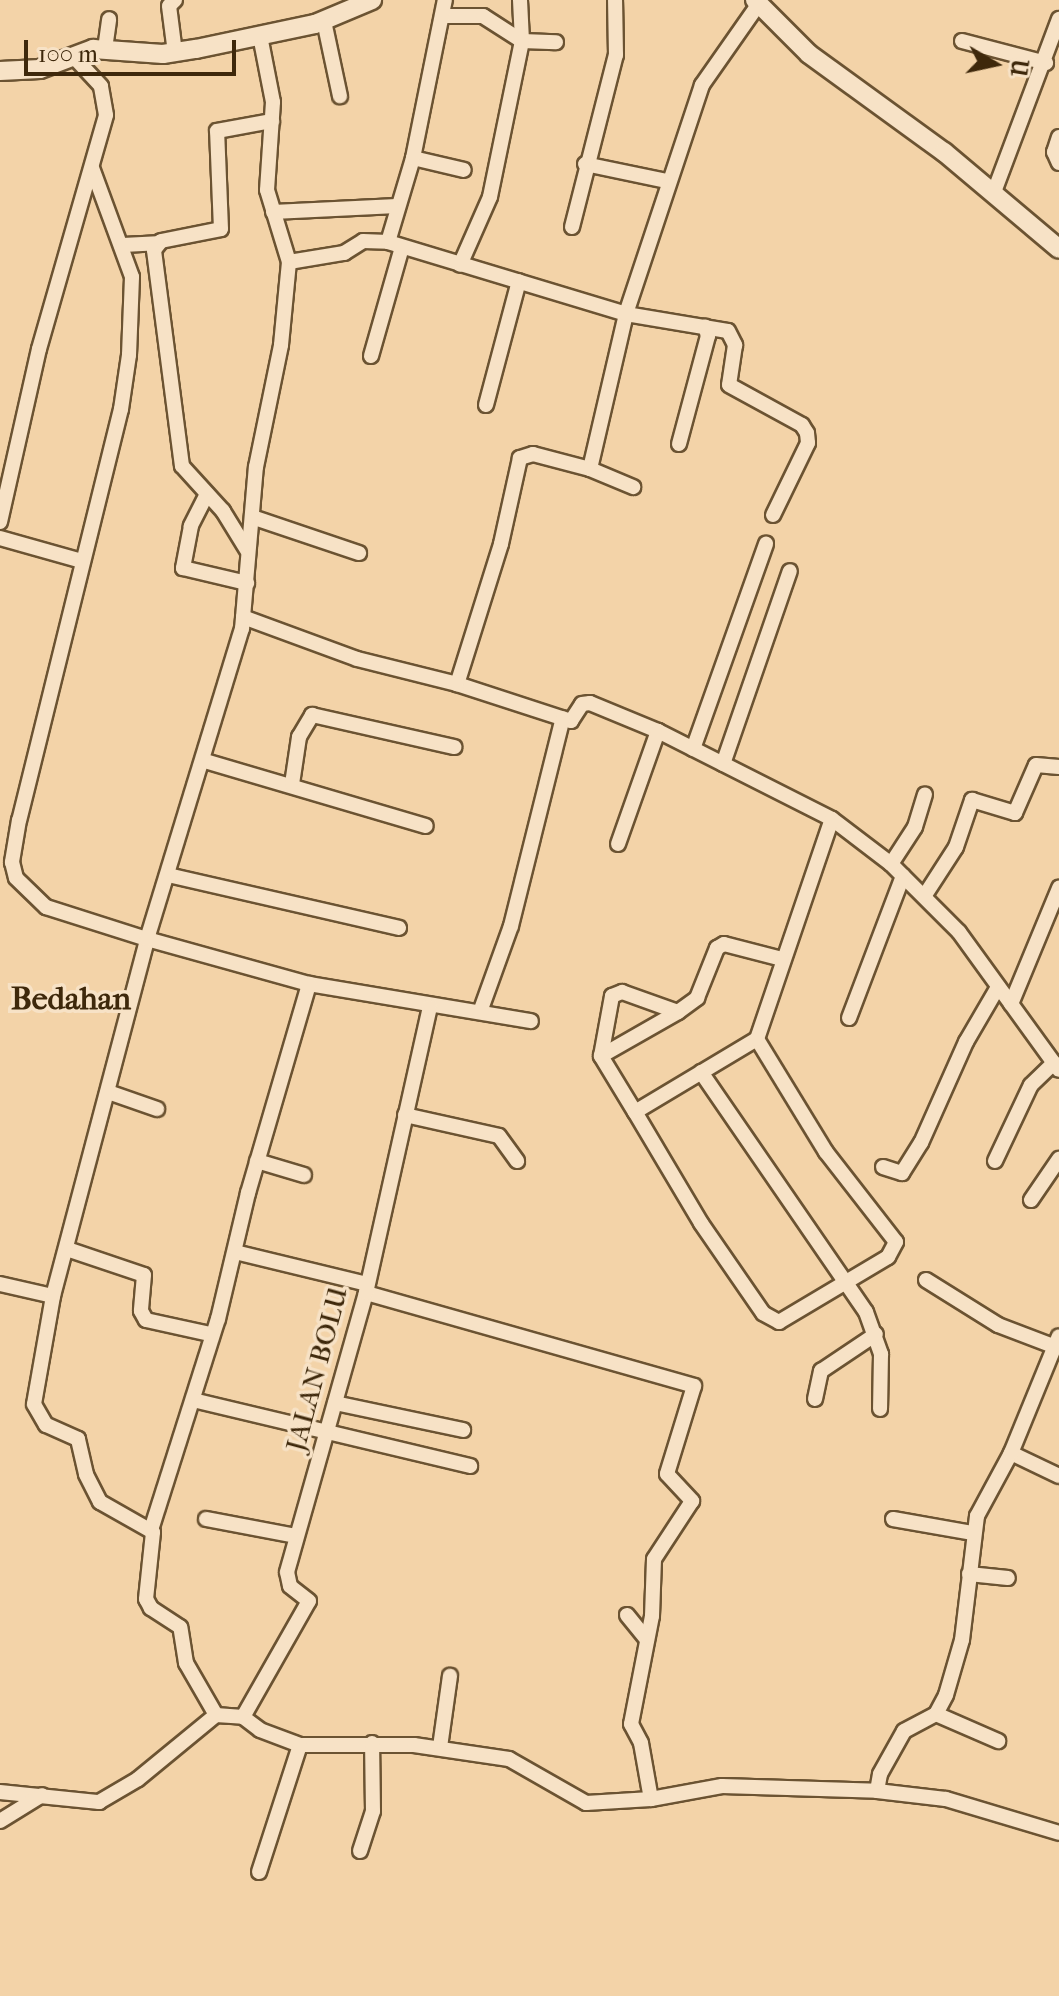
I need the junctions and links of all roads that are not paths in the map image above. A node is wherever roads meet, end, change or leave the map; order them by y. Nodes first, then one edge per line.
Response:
1 (175, 0) edge
2 (372, 0) edge
3 (445, 0) edge
4 (520, 0) edge
5 (615, 0) edge
6 (757, 2) edge
7 (445, 16) junction
8 (109, 19) dead end
9 (1059, 19) edge
10 (324, 21) junction
11 (260, 36) junction
12 (522, 41) junction
13 (962, 41) dead end
14 (556, 42) dead end
15 (105, 49) junction
16 (175, 53) junction
17 (73, 56) junction
18 (1046, 63) junction
19 (0, 71) edge
20 (340, 96) dead end
21 (272, 121) junction
22 (1059, 137) edge
23 (413, 158) junction
24 (1059, 163) edge
25 (585, 164) junction
26 (92, 168) junction
27 (464, 170) dead end
28 (667, 181) junction
29 (994, 192) junction
30 (397, 206) junction
31 (273, 212) junction
32 (572, 227) dead end
33 (157, 243) junction
34 (395, 244) junction
35 (123, 245) junction
36 (1059, 249) edge
37 (289, 262) junction
38 (460, 265) junction
39 (519, 281) junction
40 (626, 314) junction
41 (705, 326) junction
42 (371, 356) dead end
43 (486, 405) dead end
44 (679, 444) dead end
45 (590, 469) junction
46 (633, 487) dead end
47 (207, 494) junction
48 (773, 515) dead end
49 (252, 517) junction
50 (0, 522) edge
51 (0, 538) edge
52 (766, 544) dead end
53 (247, 550) junction
54 (359, 553) dead end
55 (82, 561) junction
56 (790, 571) dead end
57 (247, 583) junction
58 (243, 617) junction
59 (457, 684) junction
60 (563, 718) junction
61 (658, 731) junction
62 (454, 747) dead end
63 (693, 749) junction
64 (205, 761) junction
65 (723, 764) junction
66 (1059, 767) edge
67 (292, 784) junction
68 (925, 794) dead end
69 (832, 819) junction
70 (426, 826) dead end
71 (618, 844) dead end
72 (891, 864) junction
73 (168, 875) junction
74 (903, 876) junction
75 (1059, 888) edge
76 (925, 895) junction
77 (399, 928) dead end
78 (147, 939) junction
79 (782, 959) junction
80 (309, 984) junction
81 (998, 987) junction
82 (1011, 1004) junction
83 (430, 1007) junction
84 (480, 1012) junction
85 (678, 1012) junction
86 (849, 1018) dead end
87 (531, 1021) dead end
88 (757, 1039) junction
89 (601, 1056) junction
90 (1057, 1066) edge
91 (701, 1072) junction
92 (108, 1092) junction
93 (157, 1109) dead end
94 (635, 1112) junction
95 (405, 1115) junction
96 (1059, 1159) edge
97 (257, 1161) junction
98 (517, 1161) dead end
99 (995, 1161) dead end
100 (883, 1167) dead end
101 (304, 1175) dead end
102 (1031, 1200) dead end
103 (67, 1249) junction
104 (235, 1252) junction
105 (844, 1280) junction
106 (926, 1280) dead end
107 (0, 1284) edge
108 (366, 1288) junction
109 (53, 1296) junction
110 (210, 1334) junction
111 (876, 1334) junction
112 (1056, 1341) edge
113 (815, 1399) dead end
114 (193, 1400) junction
115 (335, 1403) junction
116 (880, 1409) dead end
117 (463, 1430) dead end
118 (327, 1433) junction
119 (1011, 1453) junction
120 (470, 1466) dead end
121 (1059, 1476) edge
122 (206, 1519) dead end
123 (893, 1519) dead end
124 (151, 1530) junction
125 (972, 1533) junction
126 (296, 1536) junction
127 (969, 1574) junction
128 (1008, 1578) dead end
129 (627, 1615) dead end
130 (647, 1640) junction
131 (450, 1676) dead end
132 (936, 1714) junction
133 (216, 1715) junction
134 (243, 1717) junction
135 (998, 1741) dead end
136 (372, 1743) junction
137 (300, 1745) junction
138 (440, 1747) junction
139 (877, 1791) junction
140 (0, 1792) edge
141 (42, 1795) junction
142 (651, 1799) junction
143 (0, 1821) edge
144 (1059, 1833) edge
145 (360, 1851) dead end
146 (259, 1872) dead end

1 - 16 street
2 - 10 street
3 - 7 street
4 - 12 street
5 - 25 street
6 - 28 street
6 - 29 street
7 - 12 street
7 - 23 street
8 - 15 street
9 - 18 street
10 - 11 street
10 - 20 street
11 - 16 street
11 - 21 street
12 - 14 street
12 - 38 street
13 - 18 street
15 - 16 street
15 - 17 street
17 - 19 street
17 - 26 street
18 - 29 street
21 - 31 street
21 - 33 street
22 - 24 street
23 - 27 street
23 - 30 street
25 - 28 street
25 - 32 street
26 - 35 street
26 - 50 street
28 - 40 street
29 - 36 street
30 - 31 street
30 - 34 street
31 - 37 street
33 - 35 street
33 - 47 street
34 - 37 street
34 - 38 street
34 - 42 street
35 - 55 street
37 - 49 street
38 - 39 street
39 - 40 street
39 - 43 street
40 - 41 street
40 - 45 street
41 - 44 street
41 - 48 street
45 - 46 street
45 - 59 street
47 - 53 street
47 - 57 street
49 - 53 street
49 - 54 street
51 - 55 street
52 - 63 street
53 - 57 street
55 - 78 street
56 - 65 street
57 - 58 street
58 - 59 street
58 - 64 street
59 - 60 street
60 - 61 street
60 - 84 street
61 - 63 street
61 - 71 street
62 - 67 street
63 - 65 street
64 - 67 street
64 - 73 street
65 - 69 street
66 - 76 street
67 - 70 street
68 - 72 street
69 - 72 street
69 - 79 street
72 - 74 street
73 - 77 street
73 - 78 street
74 - 76 street
74 - 86 street
75 - 82 street
76 - 81 street
78 - 80 street
78 - 92 street
79 - 85 street
79 - 88 street
80 - 83 street
80 - 97 street
81 - 82 street
81 - 100 street
82 - 90 street
83 - 84 street
83 - 95 street, JALAN BOLU
84 - 87 street
85 - 89 street
85 - 89 street
88 - 91 street
88 - 105 street
89 - 94 street
90 - 99 street
91 - 94 street
91 - 105 street
92 - 93 street
92 - 103 street
94 - 105 street
95 - 98 street
95 - 108 street, JALAN BOLU
96 - 102 street
97 - 101 street
97 - 104 street
103 - 109 street
103 - 110 street
104 - 108 street
104 - 110 street
105 - 111 street
106 - 112 street
107 - 109 street
108 - 115 street, JALAN BOLU
108 - 130 street
109 - 124 street
110 - 114 street
111 - 113 street
111 - 116 street
112 - 119 street
114 - 118 street
114 - 124 street
115 - 117 street
115 - 118 street, JALAN BOLU
118 - 120 street
118 - 126 street, JALAN BOLU
119 - 121 street
119 - 125 street
122 - 126 street
123 - 125 street
124 - 133 street
125 - 127 street
126 - 134 street, JALAN BOLU
127 - 128 street
127 - 132 street
129 - 130 street
130 - 142 street
131 - 138 street
132 - 135 street
132 - 139 street
133 - 134 street
133 - 141 street
134 - 137 street
136 - 137 street
136 - 138 street
136 - 145 street
137 - 146 street
138 - 142 street
139 - 142 street
139 - 144 street
140 - 141 street
141 - 143 street

